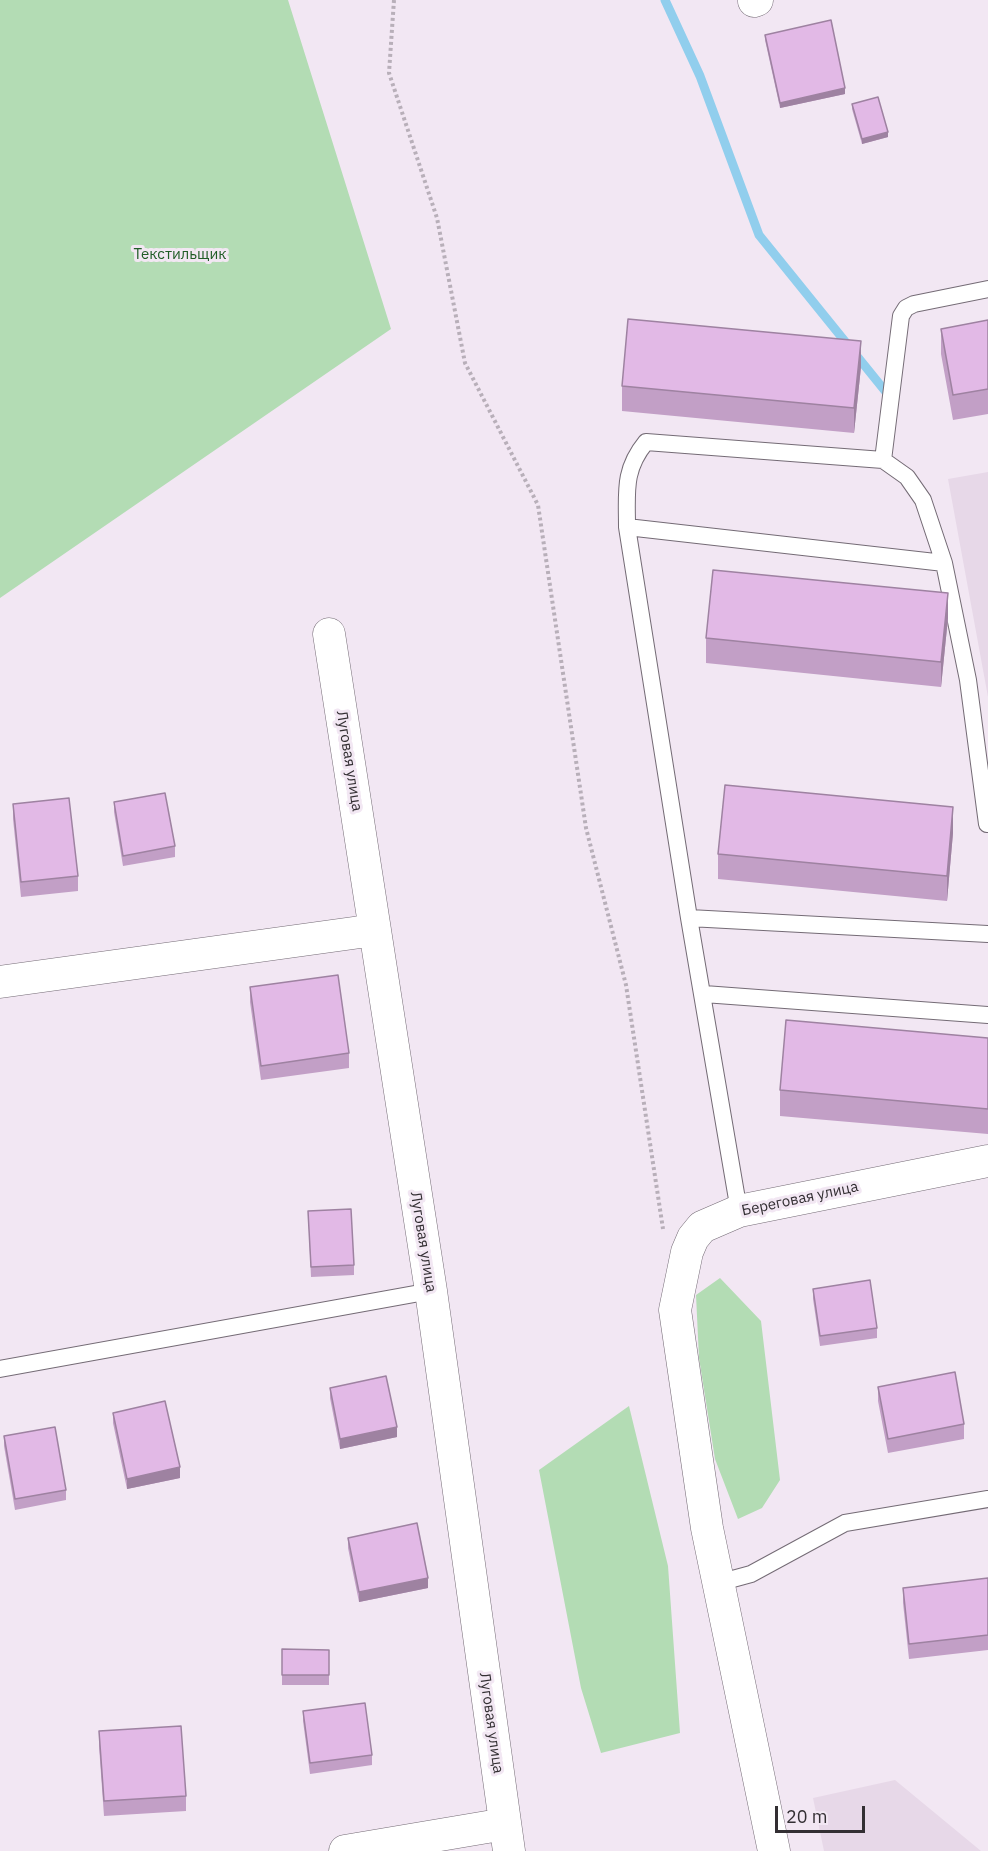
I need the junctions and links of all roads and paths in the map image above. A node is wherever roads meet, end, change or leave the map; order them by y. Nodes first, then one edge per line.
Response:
1 (394, 0) edge
2 (988, 289) edge
3 (883, 460) junction
4 (627, 527) junction
5 (944, 563) junction
6 (329, 634) dead end
7 (987, 824) edge
8 (689, 918) junction
9 (375, 930) junction
10 (988, 934) edge
11 (0, 982) edge
12 (704, 994) junction
13 (988, 1015) edge
14 (988, 1161) edge
15 (739, 1211) junction
16 (664, 1240) dead end
17 (431, 1291) junction
18 (0, 1369) edge
19 (988, 1499) edge
20 (718, 1582) junction
21 (507, 1837) edge
22 (345, 1851) edge
23 (774, 1851) edge

1 - 16 path
2 - 3 lane
3 - 4 lane
3 - 5 lane
4 - 5 lane
4 - 8 lane
5 - 7 lane
6 - 9 street, Луговая улица
8 - 10 lane
8 - 12 lane
9 - 11 street
9 - 17 street, Луговая улица
12 - 13 lane
12 - 15 lane
14 - 15 street, Береговая улица
15 - 20 street, Береговая улица
17 - 18 lane
17 - 21 street, Луговая улица
19 - 20 lane
20 - 23 street
21 - 22 street

